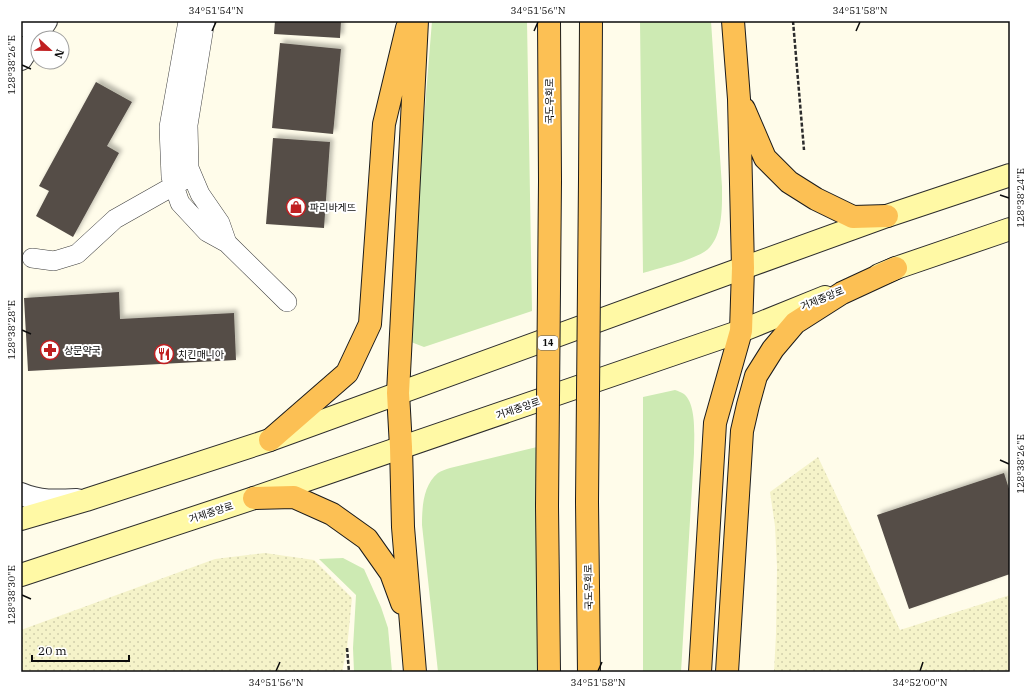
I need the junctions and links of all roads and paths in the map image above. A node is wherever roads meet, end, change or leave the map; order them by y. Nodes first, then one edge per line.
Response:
1 (24, 21) edge
2 (46, 21) edge
3 (188, 21) edge
4 (205, 21) edge
5 (409, 21) edge
6 (417, 21) edge
7 (549, 21) edge
8 (591, 21) edge
9 (733, 21) edge
10 (792, 21) edge
11 (21, 25) edge
12 (21, 59) edge
13 (739, 99) junction
14 (804, 150) dead end
15 (192, 175) junction
16 (1010, 175) edge
17 (174, 186) junction
18 (887, 216) junction
19 (1010, 229) edge
20 (226, 243) junction
21 (32, 258) dead end
22 (743, 268) junction
23 (896, 268) junction
24 (288, 302) dead end
25 (741, 331) junction
26 (398, 393) junction
27 (270, 440) junction
28 (401, 448) junction
29 (21, 494) edge
30 (254, 498) junction
31 (86, 500) junction
32 (21, 519) edge
33 (21, 575) edge
34 (412, 628) junction
35 (347, 648) dead end
36 (349, 672) edge
37 (415, 672) edge
38 (549, 672) edge
39 (589, 672) edge
40 (700, 672) edge
41 (727, 672) edge

1 - 11 street
2 - 12 street
3 - 17 lane
4 - 15 lane
5 - 27 highway
6 - 26 highway
7 - 38 highway, 국도우회로 / 14, bridge
8 - 39 highway, 국도우회로, bridge
9 - 13 highway
10 - 14 path
13 - 18 highway
13 - 22 highway
15 - 17 lane
15 - 20 lane
16 - 18 main road
17 - 20 lane
17 - 21 lane
18 - 22 main road
19 - 23 main road, 거제중앙로
20 - 24 lane
22 - 25 highway
22 - 26 main road
23 - 25 main road, 거제중앙로
23 - 41 highway
25 - 28 main road, 거제중앙로
25 - 40 highway
26 - 27 main road
26 - 28 highway
27 - 31 main road
28 - 30 main road, 거제중앙로
28 - 34 highway
29 - 31 street
30 - 33 main road, 거제중앙로
30 - 34 highway
31 - 32 main road
34 - 37 highway
35 - 36 path

